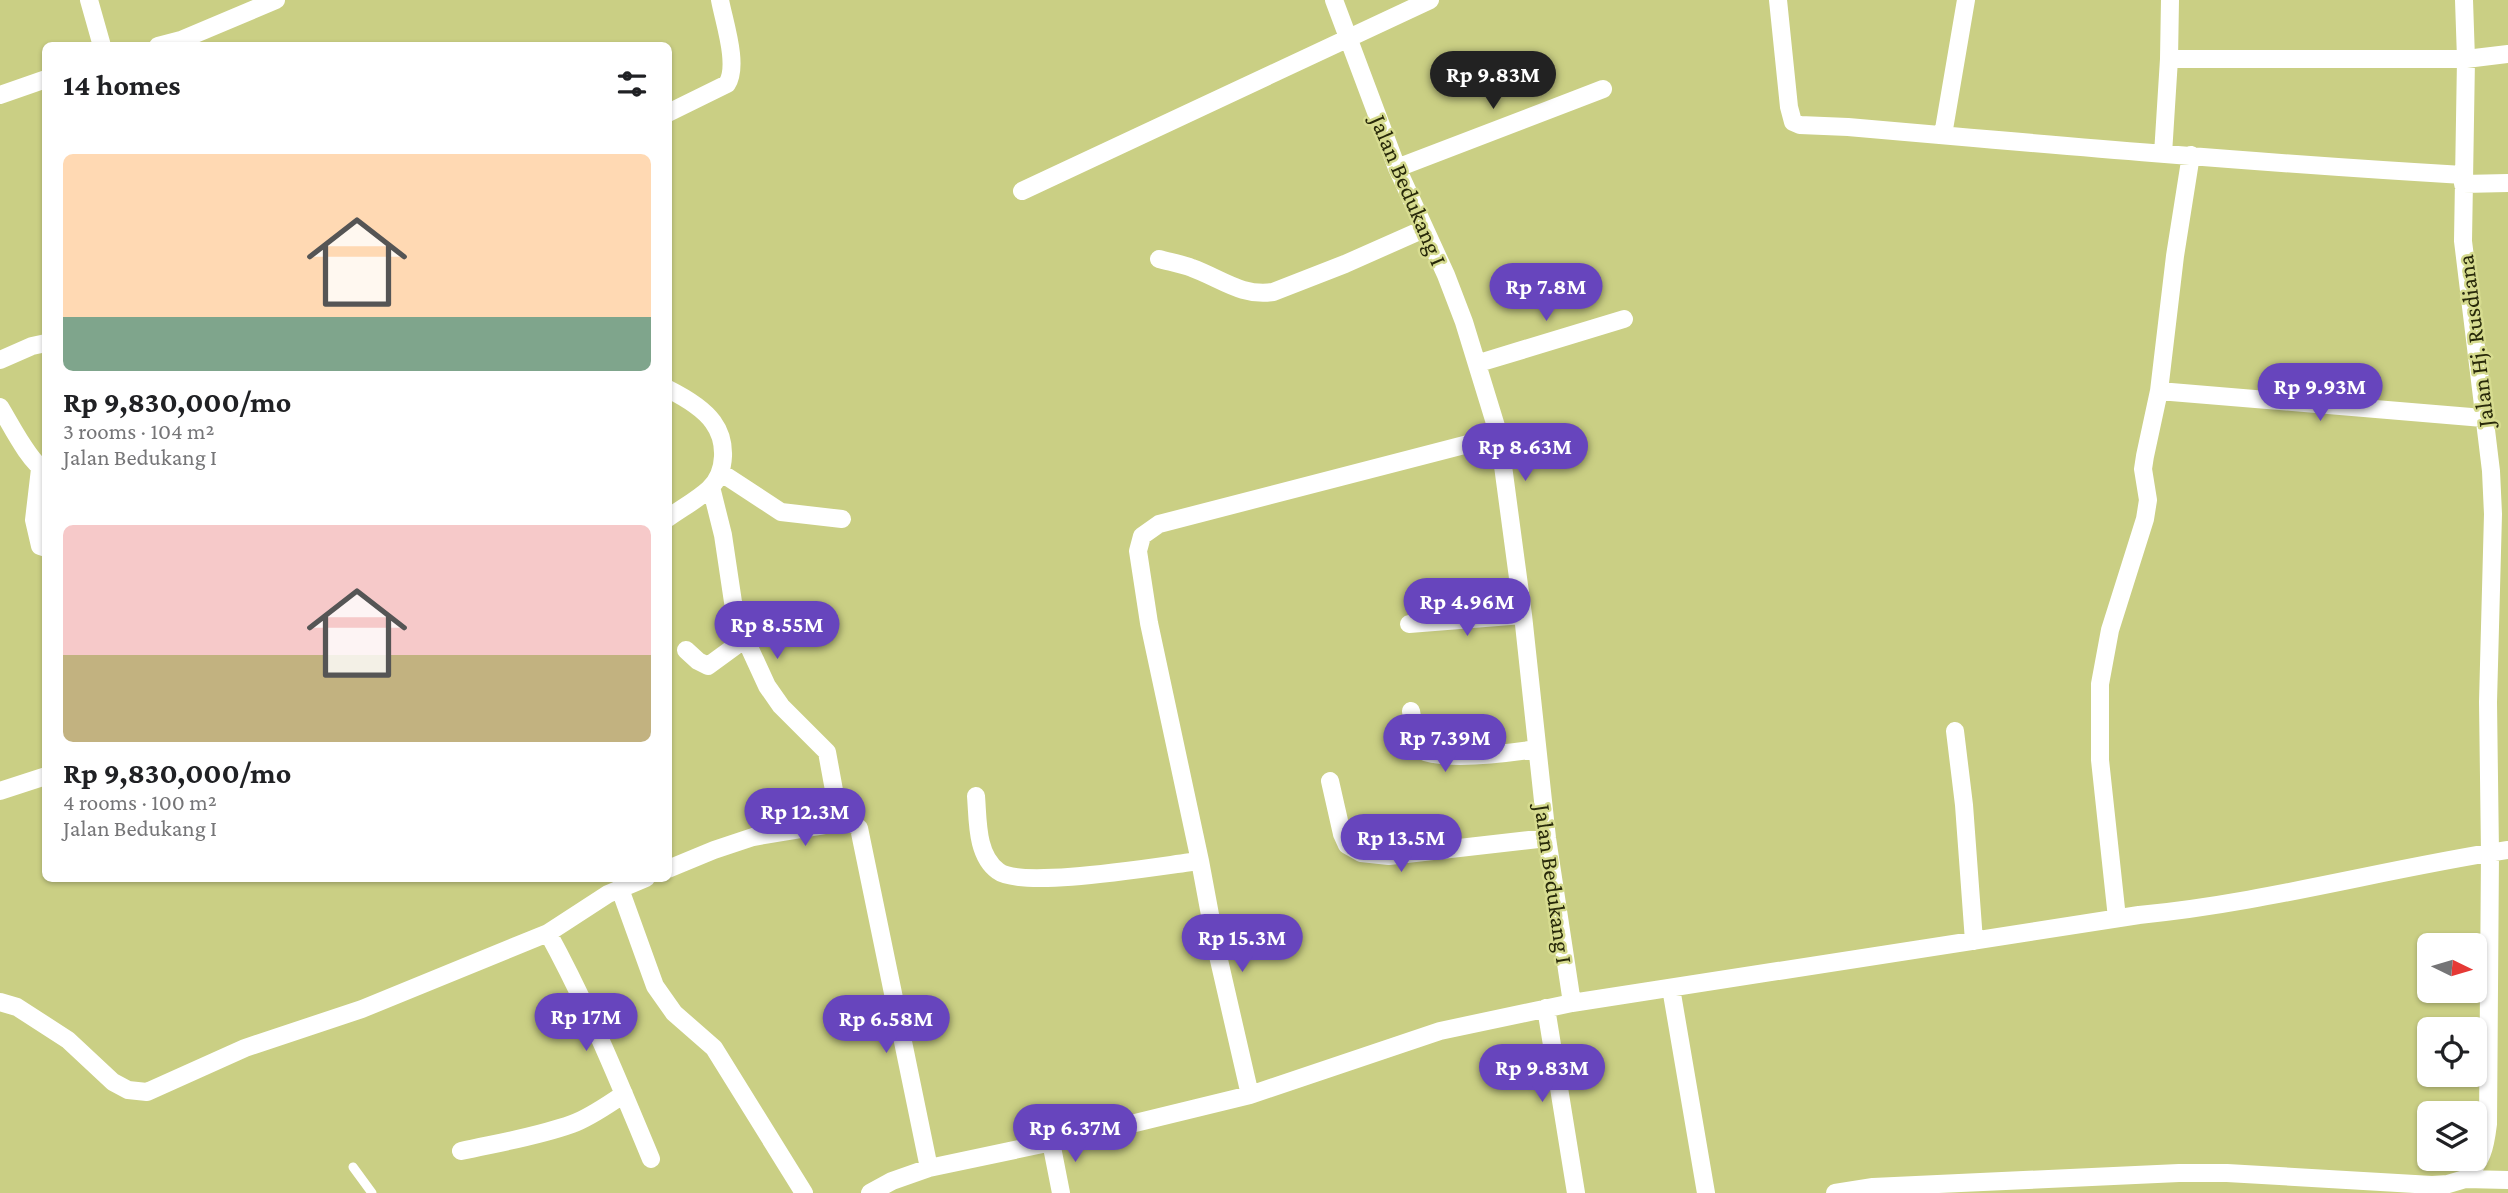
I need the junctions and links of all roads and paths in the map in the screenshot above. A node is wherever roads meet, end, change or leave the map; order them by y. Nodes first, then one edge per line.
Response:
1 (89, 0) edge
2 (276, 0) edge
3 (720, 0) edge
4 (1334, 0) edge
5 (1430, 0) edge
6 (1778, 0) edge
7 (1966, 0) edge
8 (2170, 0) edge
9 (2464, 0) edge
10 (1346, 38) junction
11 (101, 42) edge
12 (173, 42) edge
13 (2508, 54) edge
14 (2169, 59) junction
15 (2466, 59) junction
16 (42, 80) edge
17 (1603, 89) dead end
18 (0, 95) edge
19 (672, 111) edge
20 (1943, 135) junction
21 (2163, 154) junction
22 (2191, 155) junction
23 (1397, 168) junction
24 (2463, 183) junction
25 (2508, 183) edge
26 (1022, 191) dead end
27 (2508, 192) edge
28 (1424, 229) junction
29 (1159, 259) dead end
30 (1624, 319) dead end
31 (42, 344) edge
32 (0, 360) edge
33 (1479, 363) junction
34 (672, 391) edge
35 (2159, 391) junction
36 (0, 407) edge
37 (2483, 418) junction
38 (1499, 436) junction
39 (42, 469) edge
40 (42, 476) edge
41 (715, 480) junction
42 (672, 515) edge
43 (842, 519) dead end
44 (42, 547) edge
45 (2500, 581) edge
46 (1523, 615) junction
47 (1409, 624) dead end
48 (745, 639) junction
49 (686, 650) dead end
50 (1412, 711) dead end
51 (1955, 731) dead end
52 (1536, 749) junction
53 (42, 777) edge
54 (1330, 781) dead end
55 (0, 792) edge
56 (976, 796) dead end
57 (839, 823) junction
58 (1547, 838) junction
59 (2499, 852) edge
60 (1200, 861) junction
61 (672, 867) edge
62 (630, 882) edge
63 (610, 887) edge
64 (2117, 918) junction
65 (548, 933) junction
66 (1974, 941) junction
67 (1671, 988) junction
68 (0, 1002) edge
69 (1572, 1003) junction
70 (1546, 1008) junction
71 (624, 1094) junction
72 (1250, 1095) junction
73 (1051, 1142) junction
74 (461, 1151) dead end
75 (651, 1159) dead end
76 (353, 1167) dead end
77 (929, 1168) junction
78 (2465, 1179) junction
79 (2508, 1180) edge
80 (2002, 1187) edge
81 (372, 1193) edge
82 (804, 1193) edge
83 (870, 1193) edge
84 (1061, 1193) edge
85 (1576, 1193) edge
86 (1706, 1193) edge
87 (1835, 1193) edge

1 - 11 street
2 - 12 street
3 - 19 street
4 - 10 street, Jalan Bedukang I
5 - 10 street
6 - 20 street
7 - 20 street
8 - 14 street
9 - 15 street, Jalan Hj. Rusdiana
10 - 23 street, Jalan Bedukang I
10 - 26 street
13 - 15 street
14 - 15 street
14 - 21 street
15 - 24 street, Jalan Hj. Rusdiana
16 - 18 street
17 - 23 street
20 - 21 street
21 - 22 street
22 - 24 street
22 - 35 street
23 - 28 street, Jalan Bedukang I
24 - 25 street
24 - 27 street
24 - 37 street, Jalan Hj. Rusdiana
28 - 29 street
28 - 33 street, Jalan Bedukang I
30 - 33 street
31 - 32 street
33 - 38 street, Jalan Bedukang I
34 - 41 street
35 - 37 street
35 - 64 street
36 - 39 street
37 - 45 street, Jalan Hj. Rusdiana
38 - 46 street, Jalan Bedukang I
38 - 60 street
40 - 44 street
41 - 42 street
41 - 43 street
41 - 48 street
45 - 59 street, Jalan Hj. Rusdiana
46 - 47 street
46 - 52 street, Jalan Bedukang I
48 - 49 street
48 - 57 street
50 - 52 street
51 - 66 street
52 - 58 street, Jalan Bedukang I
53 - 55 street
54 - 58 street
56 - 60 street
57 - 61 street
57 - 77 street
58 - 69 street, Jalan Bedukang I
59 - 64 street
59 - 78 street, Jalan Hj. Rusdiana
60 - 72 street
62 - 63 street
63 - 65 street
63 - 82 street
64 - 66 street
65 - 68 street
65 - 71 street
66 - 67 street
67 - 69 street
67 - 86 street
69 - 70 street
70 - 72 street
70 - 85 street
71 - 74 street
71 - 75 street
72 - 73 street
73 - 77 street
73 - 84 street
76 - 81 lane
77 - 83 street
78 - 79 street
78 - 80 street
80 - 87 street

